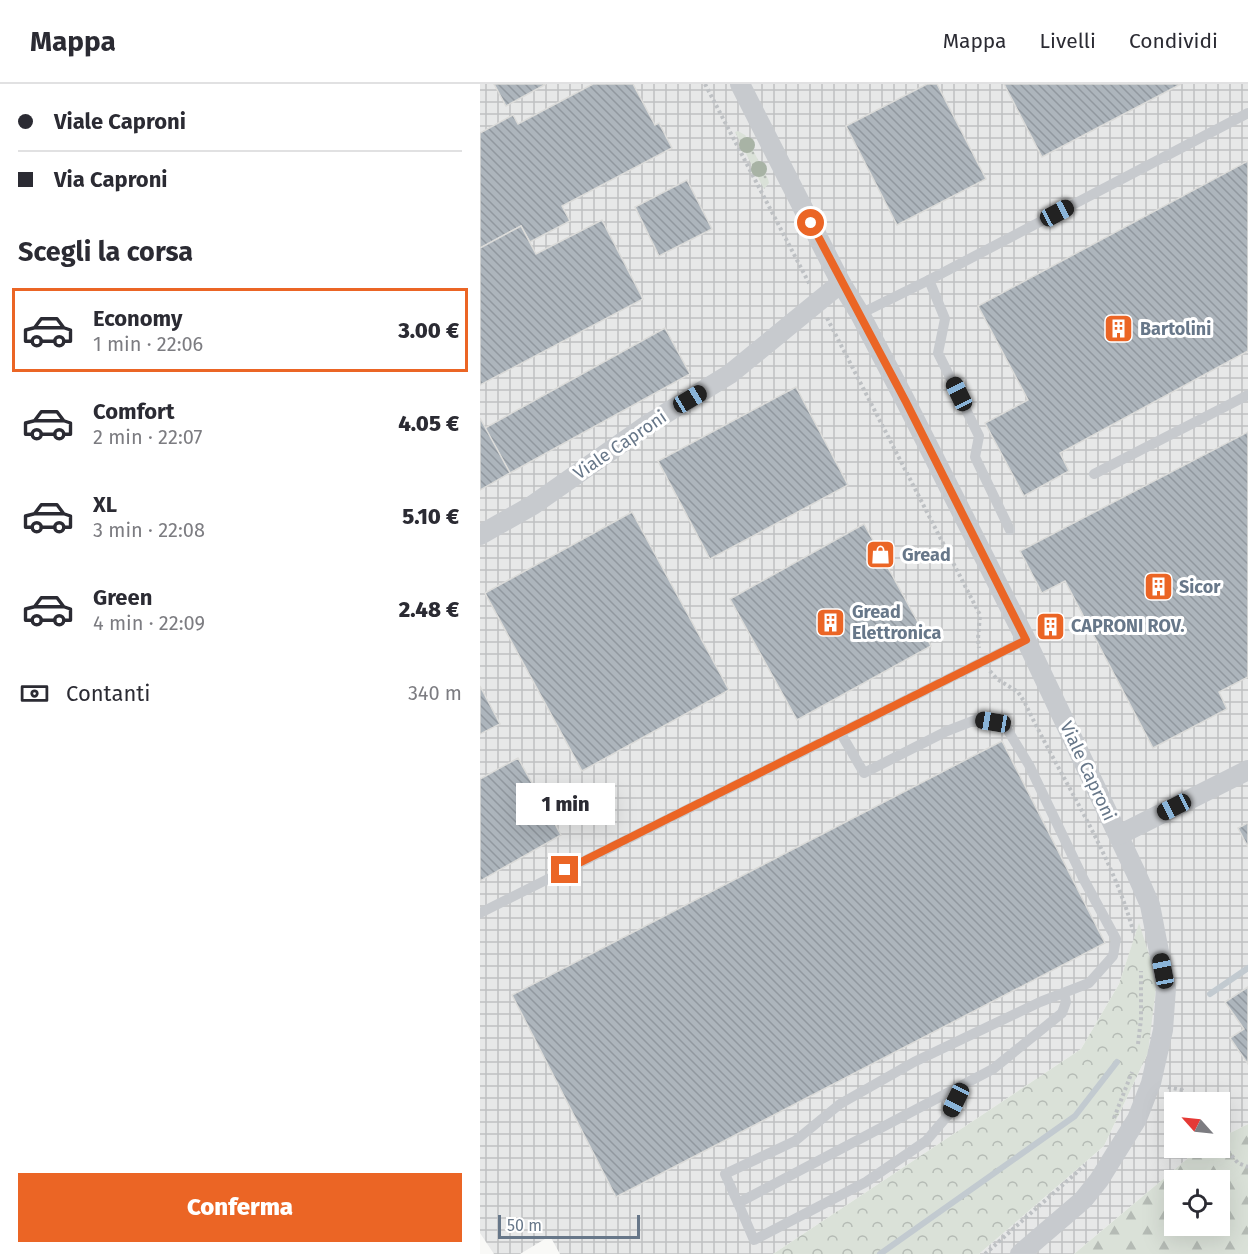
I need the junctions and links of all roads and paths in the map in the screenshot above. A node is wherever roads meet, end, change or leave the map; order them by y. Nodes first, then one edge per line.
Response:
1 (705, 84) edge
2 (740, 84) edge
3 (1248, 113) edge
4 (929, 280) junction
5 (841, 283) junction
6 (819, 301) junction
7 (860, 314) junction
8 (1248, 395) edge
9 (1094, 474) dead end
10 (1010, 530) dead end
11 (480, 535) edge
12 (1026, 640) junction
13 (980, 651) dead end
14 (840, 732) junction
15 (1248, 770) edge
16 (1119, 835) junction
17 (480, 913) edge
18 (1064, 993) junction
19 (1151, 1083) junction
20 (963, 1086) junction
21 (1183, 1092) edge
22 (1230, 1154) edge
23 (1248, 1167) edge
24 (738, 1203) junction
25 (1020, 1254) edge

1 - 6 path
2 - 5 street, Viale Caproni
3 - 4 lane
4 - 7 lane
4 - 10 lane
5 - 6 street, Viale Caproni
5 - 7 street, Viale Caproni
6 - 11 street, Viale Caproni
6 - 13 path
7 - 12 street, Viale Caproni
8 - 9 lane
12 - 14 lane
12 - 16 street, Viale Caproni
14 - 17 lane
14 - 18 lane
15 - 16 street
16 - 19 street, Viale Caproni
18 - 20 lane
18 - 24 lane
19 - 21 path
19 - 25 street, Viale Caproni
20 - 24 lane
20 - 24 lane
22 - 23 path

